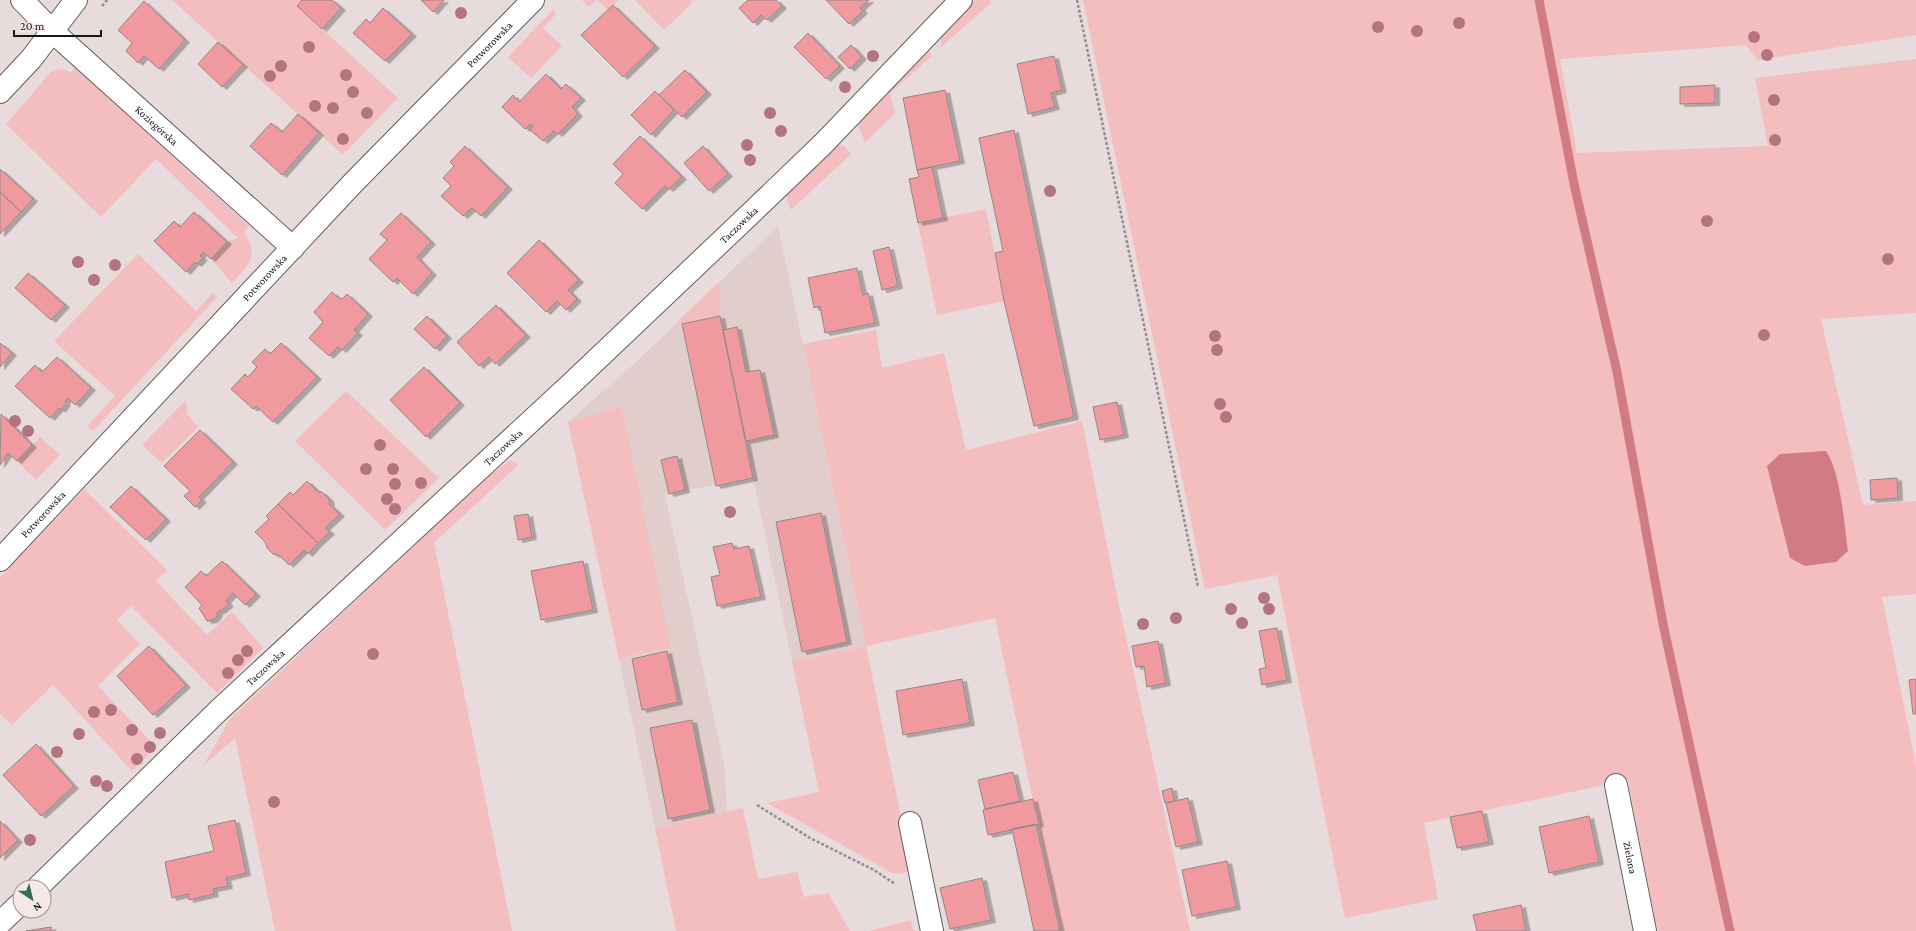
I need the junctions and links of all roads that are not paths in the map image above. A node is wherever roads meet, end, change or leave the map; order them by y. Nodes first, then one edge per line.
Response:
1 (22, 0) edge
2 (76, 0) edge
3 (533, 0) edge
4 (960, 0) edge
5 (52, 31) junction
6 (0, 92) edge
7 (293, 248) junction
8 (0, 560) edge
9 (1616, 785) dead end
10 (910, 823) dead end
11 (46, 879) edge
12 (12, 912) edge
13 (0, 923) edge
14 (932, 931) edge
15 (1645, 931) edge

1 - 5 street, Koziegórska
2 - 5 street
3 - 7 street, Potworowska
4 - 11 street, Taczowska
5 - 6 street
5 - 7 street, Koziegórska
7 - 8 street, Potworowska
9 - 15 street, Zielona
10 - 14 street
12 - 13 street

